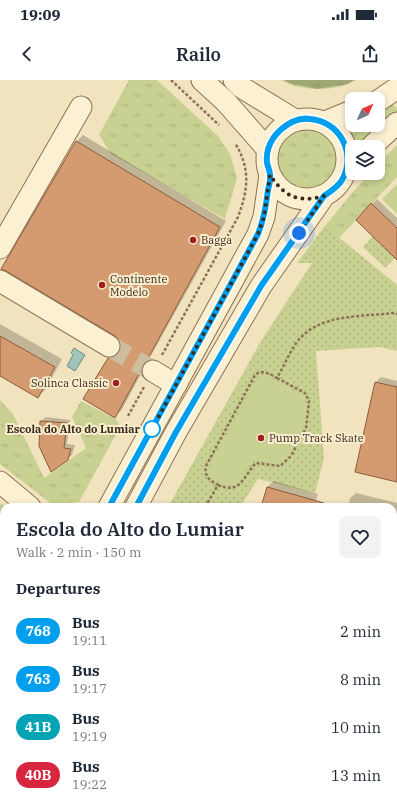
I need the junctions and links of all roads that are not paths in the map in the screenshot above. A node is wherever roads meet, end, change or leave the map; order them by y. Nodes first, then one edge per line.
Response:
1 (202, 80) edge
2 (234, 80) edge
3 (397, 88) edge
4 (385, 96) edge
5 (81, 107) dead end
6 (345, 114) edge
7 (295, 120) junction
8 (325, 122) junction
9 (397, 123) edge
10 (379, 140) edge
11 (345, 145) edge
12 (268, 150) junction
13 (270, 175) junction
14 (345, 175) edge
15 (324, 196) junction
16 (0, 248) edge
17 (0, 281) edge
18 (109, 346) tunnel mouth
19 (149, 378) tunnel mouth
20 (176, 385) junction
21 (0, 482) edge
22 (25, 503) edge
23 (111, 503) edge
24 (138, 503) edge

1 - 12 street
2 - 7 street
3 - 4 street
5 - 16 street
6 - 8 street
7 - 8 street
7 - 12 street
8 - 11 street
9 - 10 street
12 - 13 street
13 - 15 street
13 - 20 street
14 - 15 street
15 - 24 street
17 - 18 street
19 - 20 street
20 - 23 street
21 - 22 street

